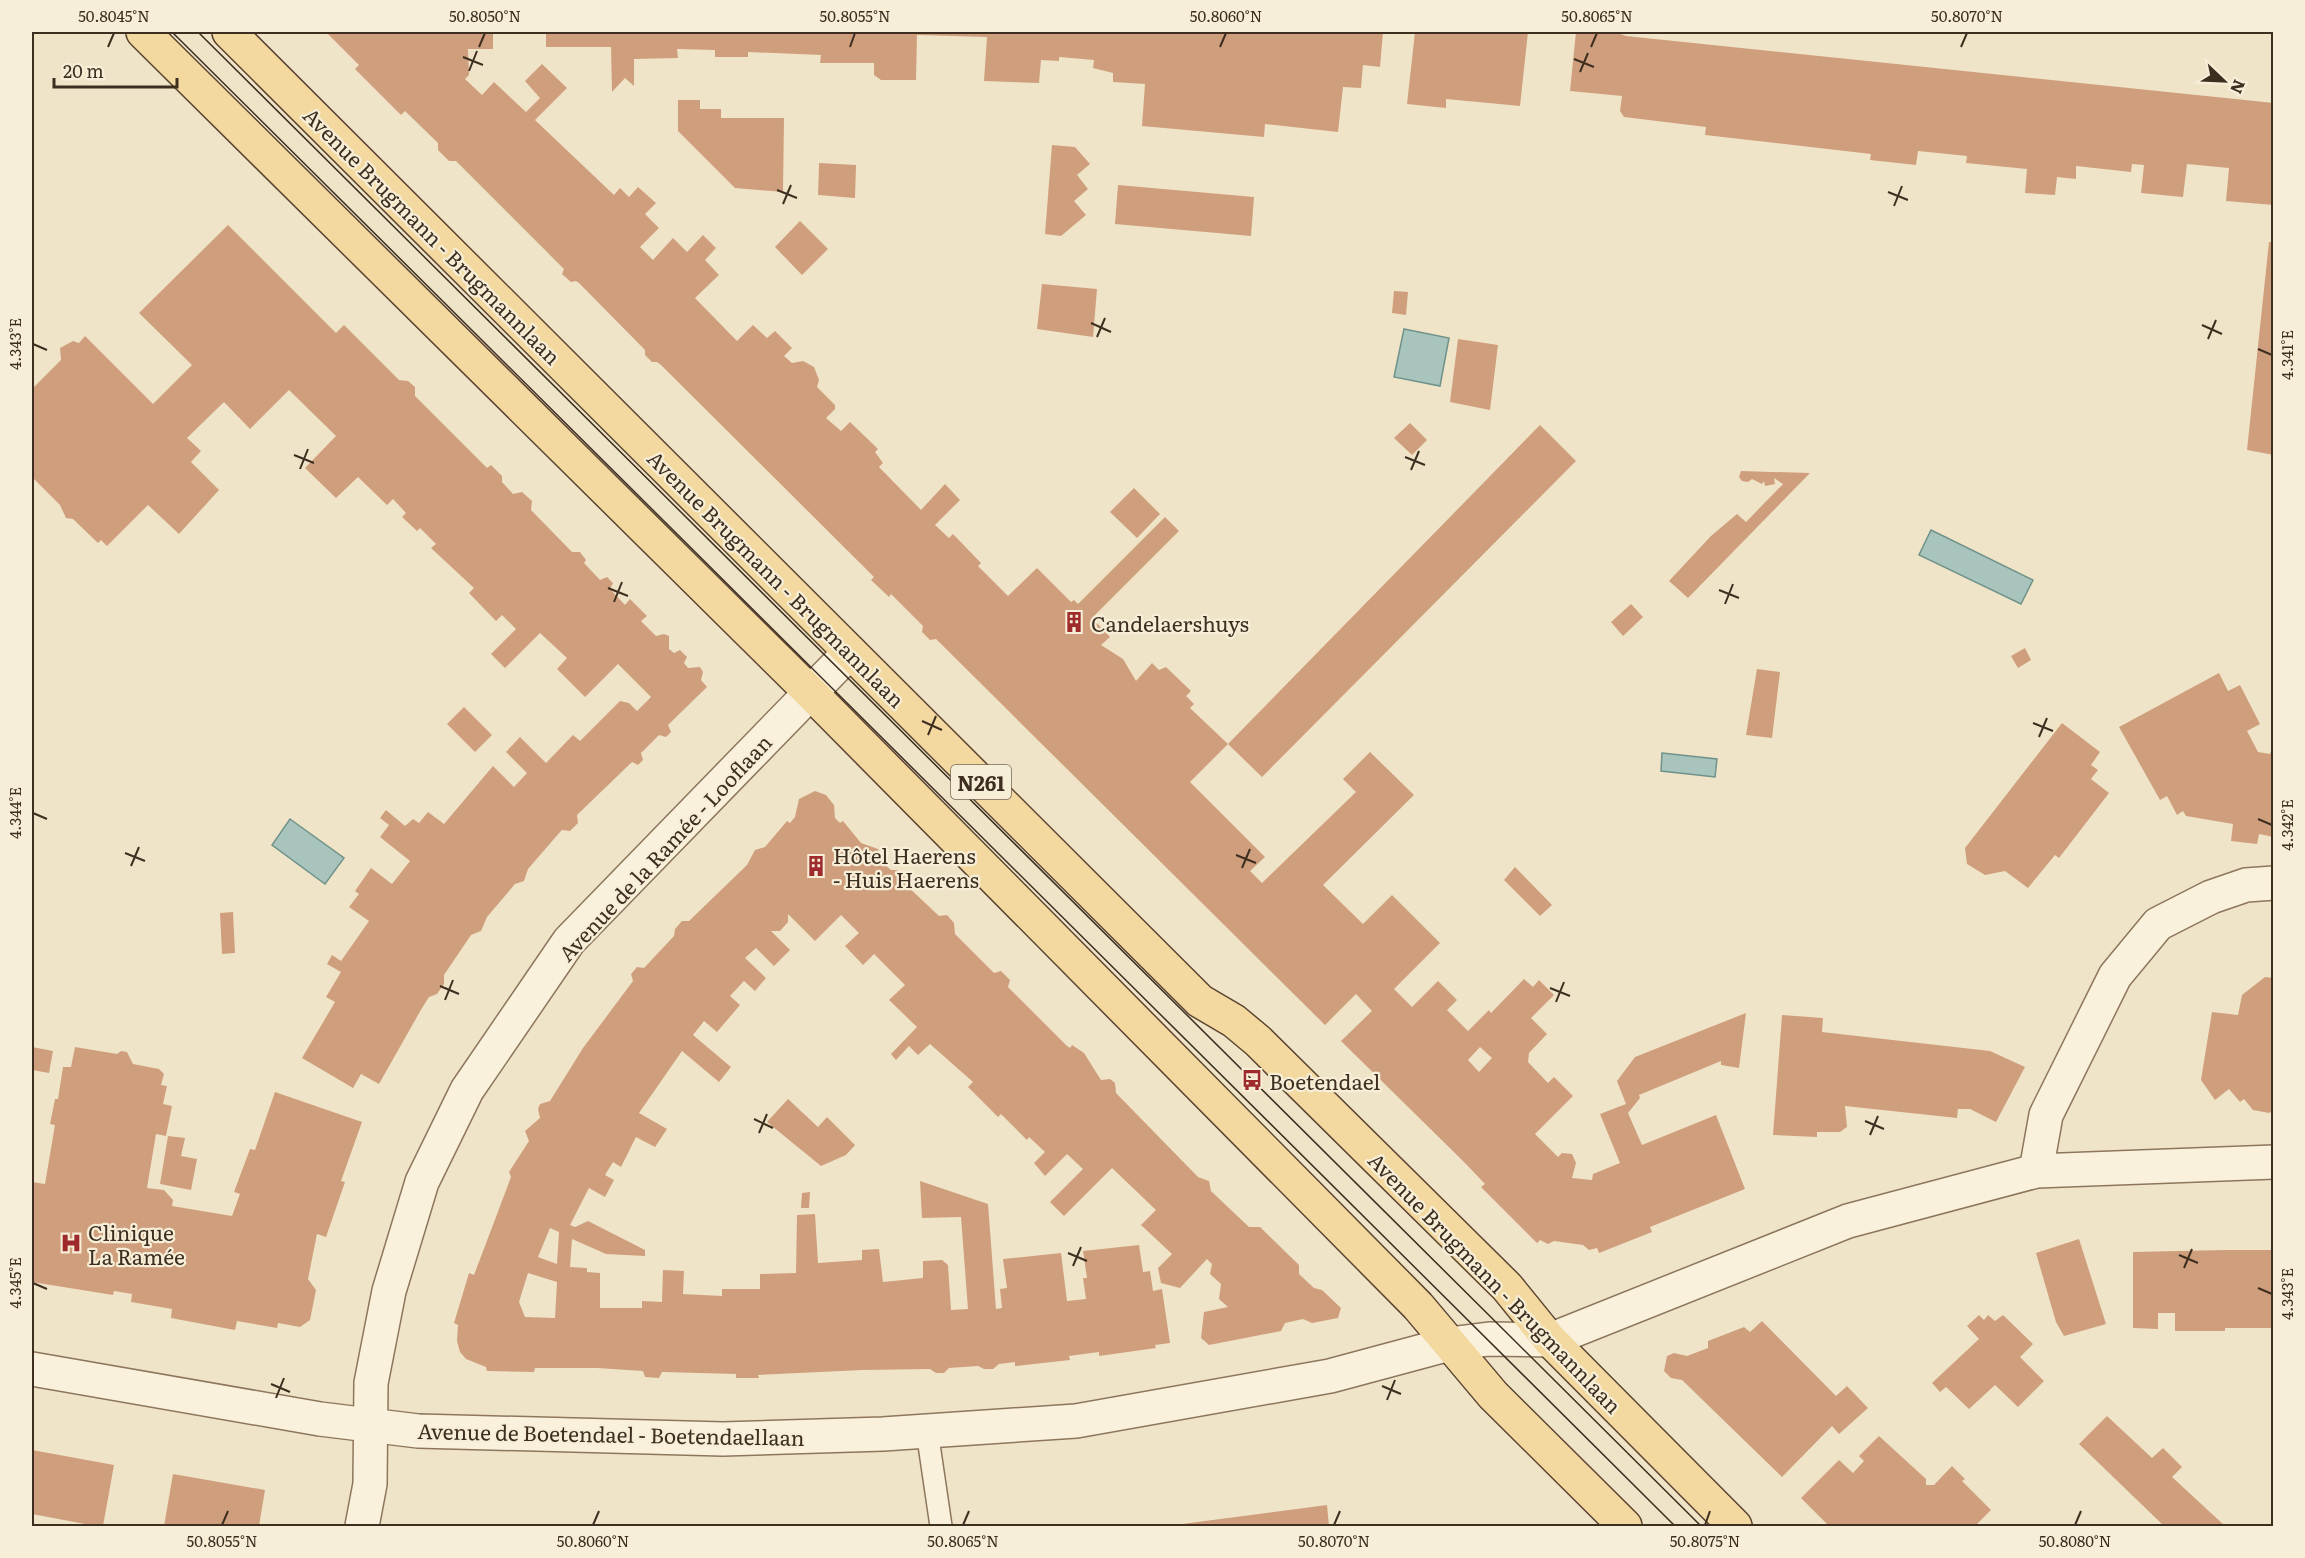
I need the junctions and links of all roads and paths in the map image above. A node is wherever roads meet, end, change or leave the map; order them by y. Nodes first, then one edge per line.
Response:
1 (143, 32) edge
2 (229, 32) edge
3 (850, 652) junction
4 (811, 693) junction
5 (2274, 883) edge
6 (2274, 1162) edge
7 (2036, 1171) junction
8 (1550, 1340) junction
9 (1449, 1344) junction
10 (32, 1369) edge
11 (371, 1425) junction
12 (927, 1431) junction
13 (362, 1527) edge
14 (941, 1527) edge
15 (1625, 1527) edge
16 (1735, 1527) edge

1 - 4 main road, N261
2 - 3 main road, Avenue Brugmann - Brugmannlaan / N261
3 - 4 street, Avenue de la Ramée - Looflaan
3 - 8 main road, Avenue Brugmann - Brugmannlaan / N261
4 - 9 main road, N261
4 - 11 street, Avenue de la Ramée - Looflaan
5 - 7 street
6 - 7 street, Avenue de Boetendael - Boetendaellaan
7 - 8 street, Avenue de Boetendael - Boetendaellaan
8 - 9 street, Avenue de Boetendael - Boetendaellaan
8 - 16 main road, Avenue Brugmann - Brugmannlaan / N261
9 - 12 street, Avenue de Boetendael - Boetendaellaan
9 - 15 main road, N261
10 - 11 street, Avenue de Boetendael - Boetendaellaan
11 - 12 street, Avenue de Boetendael - Boetendaellaan
11 - 13 street, Avenue de la Ramée - Looflaan
12 - 14 lane

